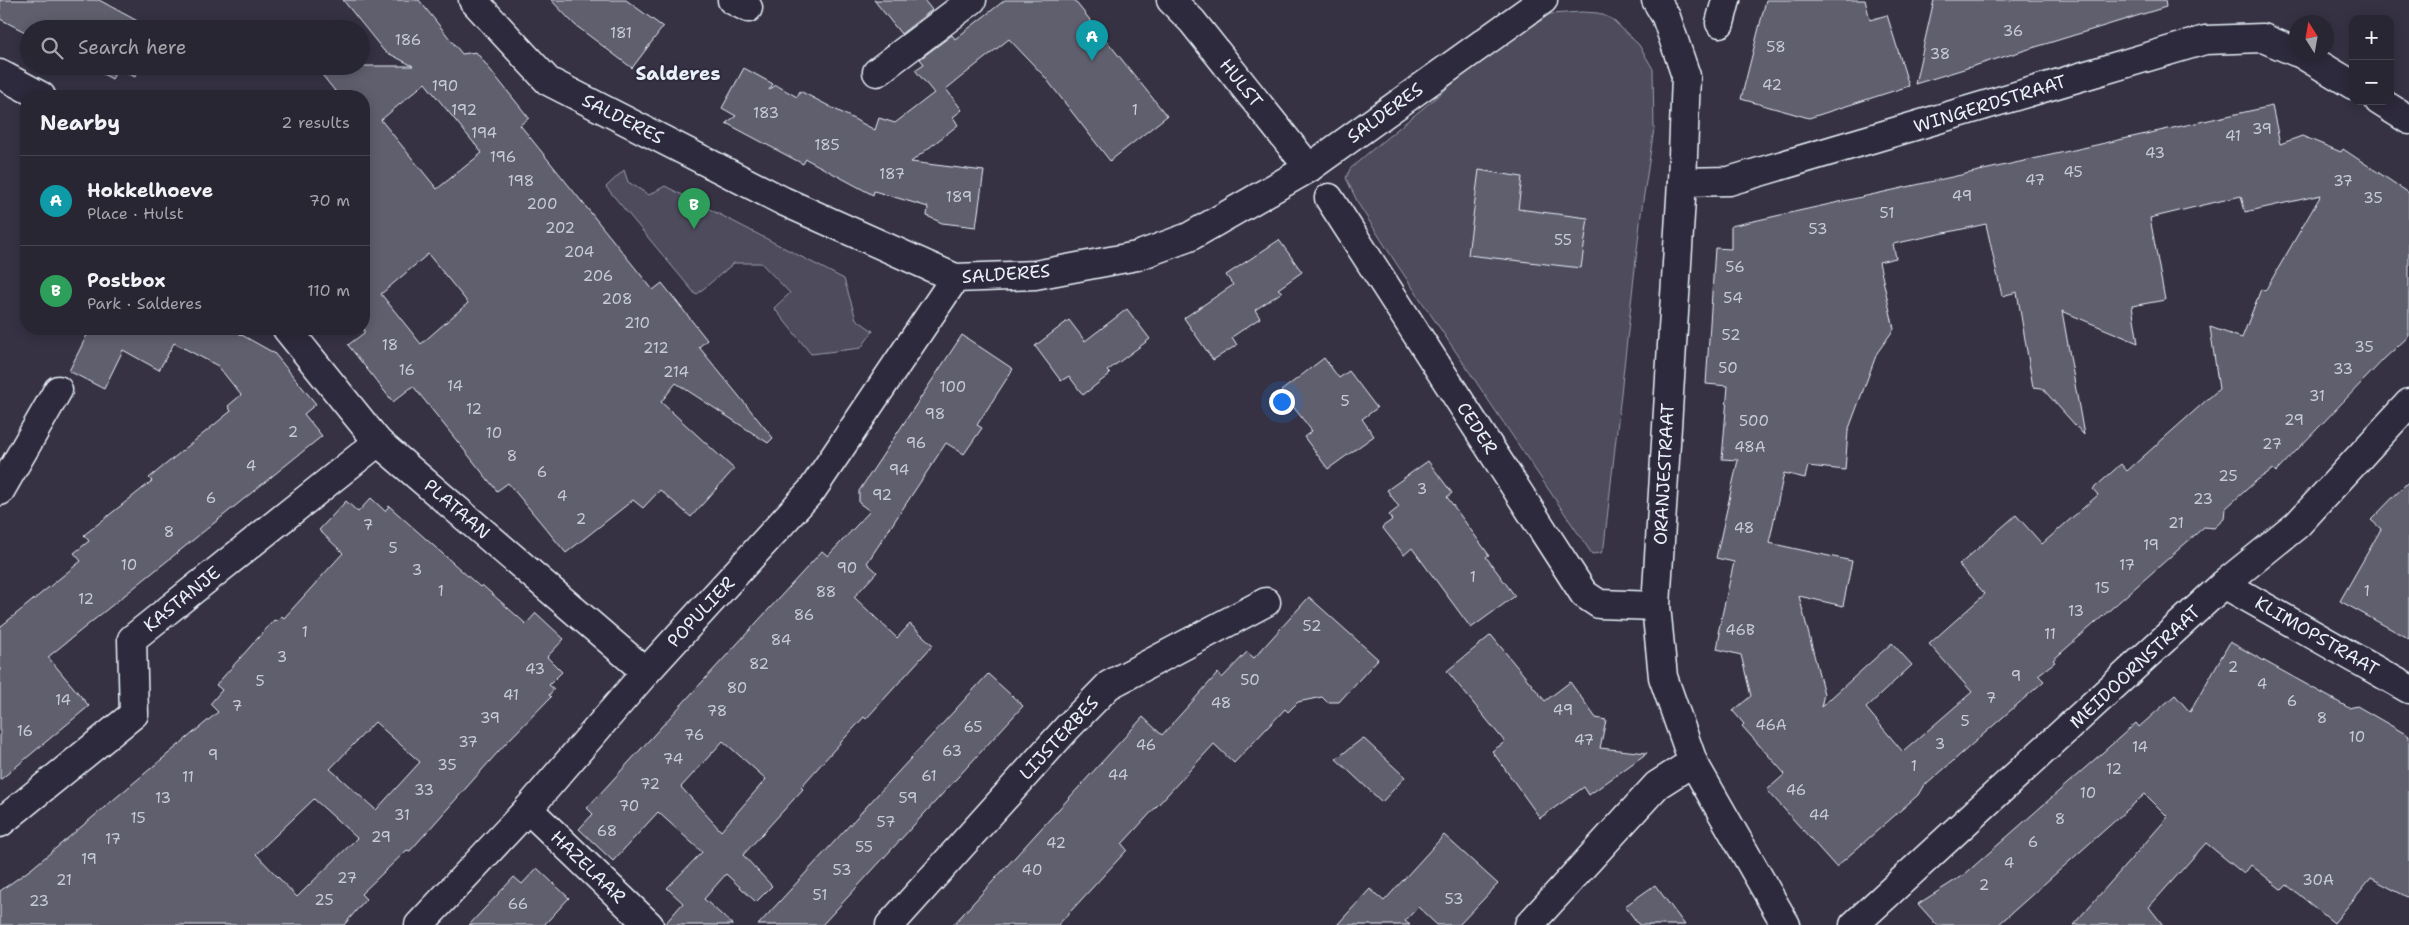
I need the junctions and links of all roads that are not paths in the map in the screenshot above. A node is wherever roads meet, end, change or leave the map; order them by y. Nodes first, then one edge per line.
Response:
1 (473, 0) edge
2 (972, 0) edge
3 (1172, 0) edge
4 (1543, 0) edge
5 (1656, 0) edge
6 (2289, 49) edge
7 (2311, 60) edge
8 (877, 72) dead end
9 (0, 74) edge
10 (2349, 83) edge
11 (30, 90) edge
12 (2386, 105) edge
13 (2408, 118) edge
14 (1309, 168) junction
15 (1682, 182) junction
16 (1329, 198) dead end
17 (955, 278) junction
18 (292, 335) edge
19 (58, 390) dead end
20 (2409, 403) edge
21 (378, 442) junction
22 (0, 491) edge
23 (2224, 584) junction
24 (1266, 602) dead end
25 (1656, 606) junction
26 (646, 672) junction
27 (2409, 689) edge
28 (1693, 762) junction
29 (528, 809) junction
30 (0, 824) edge
31 (419, 925) edge
32 (649, 925) edge
33 (890, 925) edge
34 (1529, 925) edge
35 (1786, 925) edge
36 (1854, 925) edge

1 - 17 street, SALDERES
2 - 8 street
3 - 14 street, HULST
4 - 14 street, SALDERES
5 - 15 street, ORANJESTRAAT
6 - 15 street, WINGERDSTRAAT
7 - 10 street, WINGERDSTRAAT
9 - 11 street
12 - 13 street
14 - 17 street, SALDERES
15 - 25 street, ORANJESTRAAT
16 - 25 street, CEDER
17 - 26 street, POPULIER
18 - 21 street, PLATAAN
19 - 22 street
20 - 23 street, MEIDOORNSTRAAT
21 - 26 street, PLATAAN
21 - 30 street, KASTANJE
23 - 27 street, KLIMOPSTRAAT
23 - 36 street, MEIDOORNSTRAAT
24 - 33 street, LIJSTERBES
25 - 28 street, ORANJESTRAAT
26 - 29 street, POPULIER
28 - 34 street
28 - 35 street, ORANJESTRAAT
29 - 31 street, POPULIER
29 - 32 street, HAZELAAR

